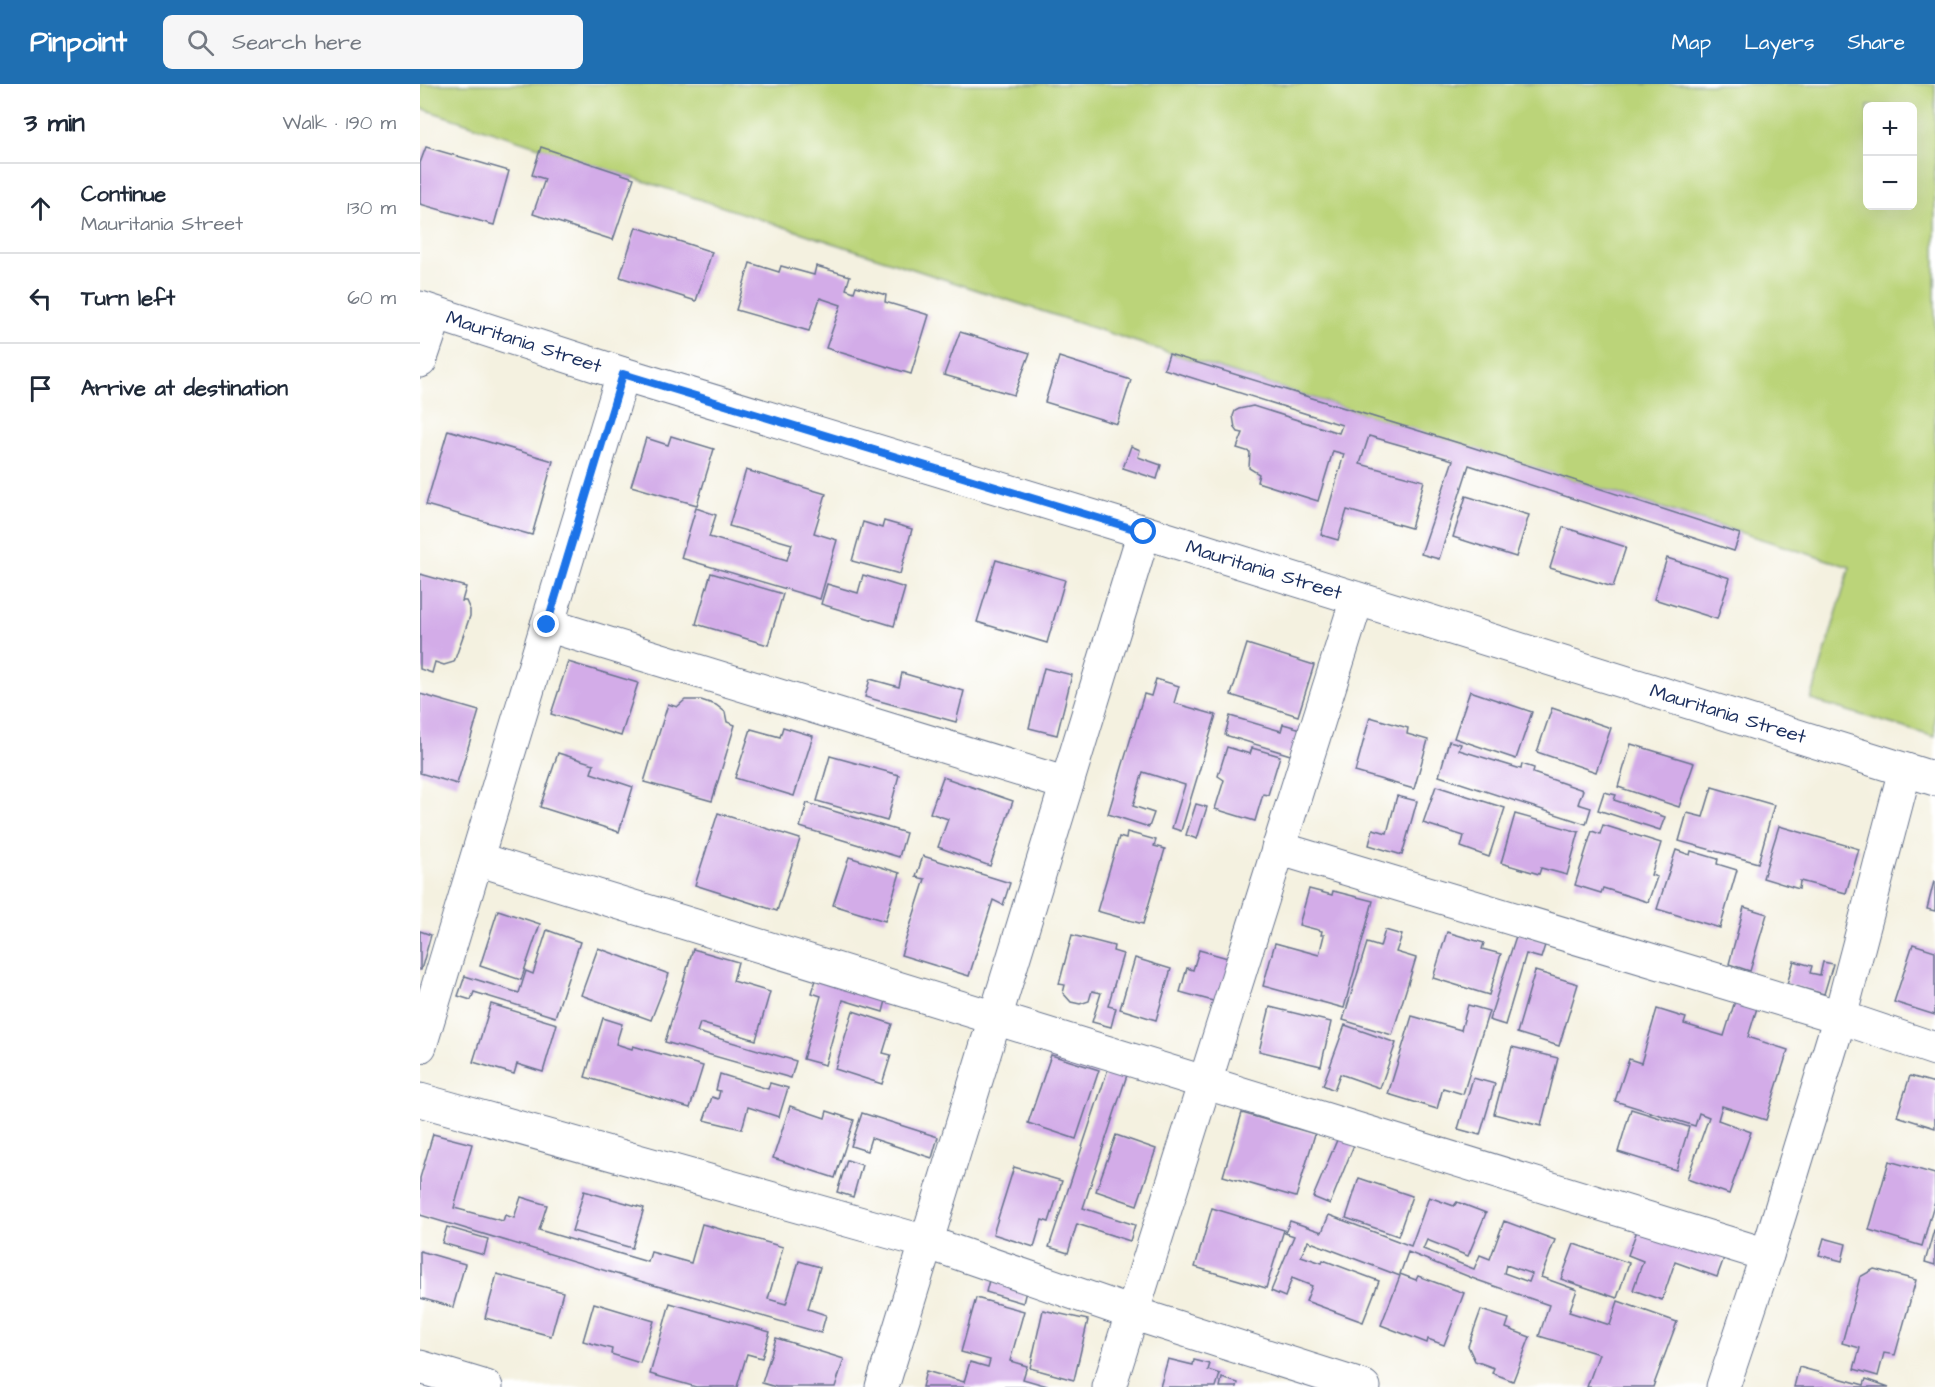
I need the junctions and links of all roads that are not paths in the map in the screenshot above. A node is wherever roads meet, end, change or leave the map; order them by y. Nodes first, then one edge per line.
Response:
1 (428, 311) edge
2 (420, 361) edge
3 (623, 374) junction
4 (1144, 532) junction
5 (1357, 599) junction
6 (547, 625) junction
7 (1920, 774) edge
8 (1067, 784) junction
9 (1278, 848) junction
10 (477, 859) junction
11 (1839, 1017) junction
12 (995, 1018) junction
13 (420, 1046) edge
14 (1935, 1049) edge
15 (1205, 1083) junction
16 (420, 1100) edge
17 (926, 1242) junction
18 (1767, 1256) junction
19 (1132, 1313) junction
20 (420, 1367) edge
21 (486, 1387) edge
22 (882, 1387) edge
23 (1109, 1387) edge
24 (1364, 1387) edge
25 (1723, 1387) edge

1 - 2 street
1 - 3 street, Mauritania Street
3 - 4 street, Mauritania Street
3 - 6 street
4 - 5 street, Mauritania Street
4 - 8 street
5 - 7 street, Mauritania Street
5 - 9 street
6 - 8 street
6 - 10 street
7 - 11 street
8 - 12 street
9 - 11 street
9 - 15 street
10 - 12 street
10 - 13 street
11 - 14 street
11 - 18 street
12 - 15 street
12 - 17 street
15 - 18 street
15 - 19 street
16 - 17 street
17 - 19 street
17 - 22 street
18 - 25 street
19 - 23 street
19 - 24 street
20 - 21 street

